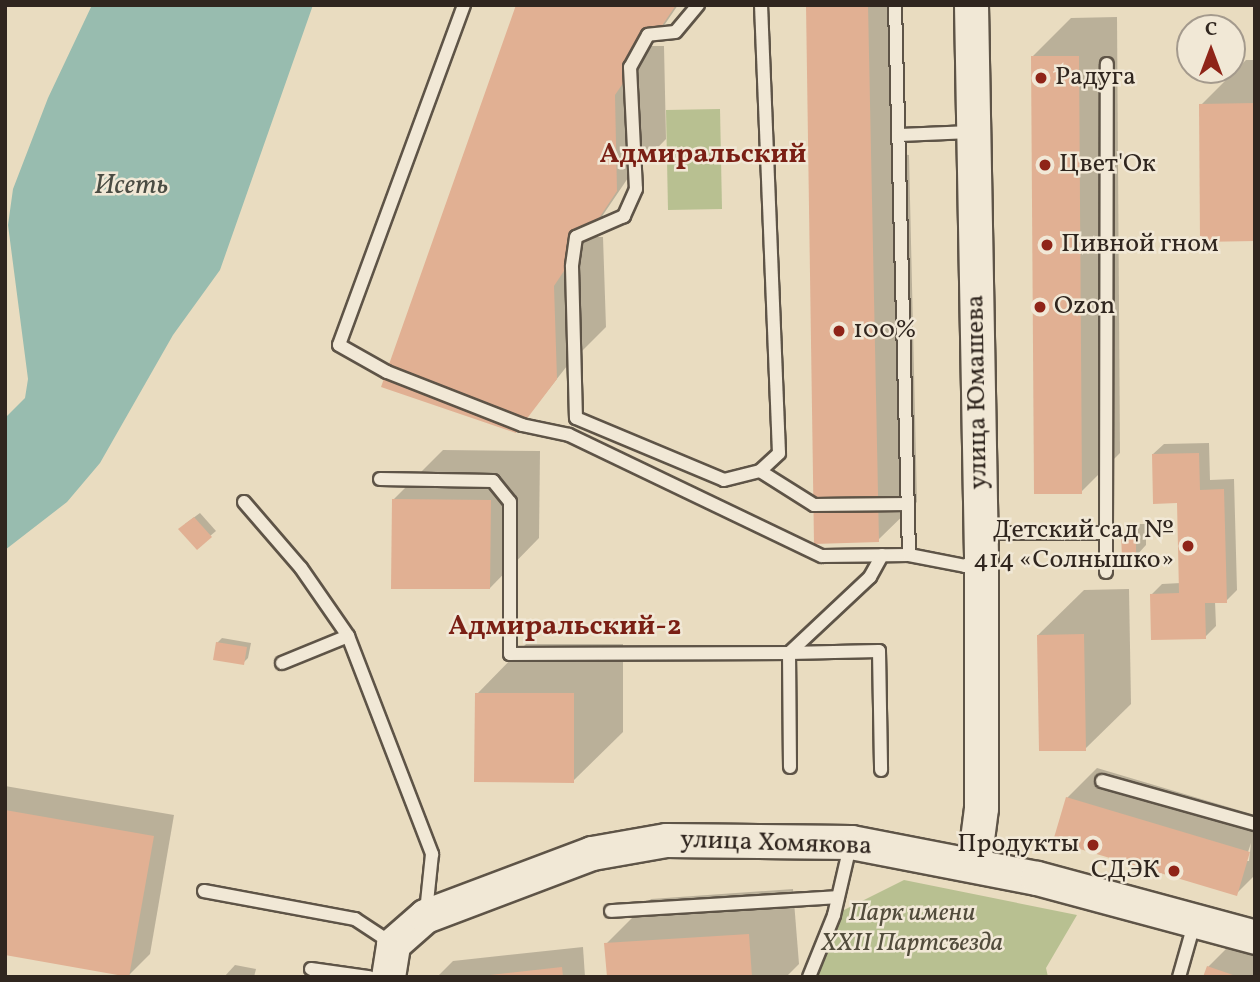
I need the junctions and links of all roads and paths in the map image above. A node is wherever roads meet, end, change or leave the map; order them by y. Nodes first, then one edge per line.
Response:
1 (464, 5) edge
2 (698, 5) edge
3 (761, 5) edge
4 (895, 5) edge
5 (971, 5) edge
6 (1107, 64) dead end
7 (974, 132) junction
8 (900, 135) junction
9 (760, 471) junction
10 (380, 479) dead end
11 (244, 502) dead end
12 (908, 504) junction
13 (1106, 533) junction
14 (980, 544) junction
15 (882, 555) junction
16 (909, 555) junction
17 (1106, 572) dead end
18 (348, 636) junction
19 (789, 653) junction
20 (282, 663) dead end
21 (790, 767) dead end
22 (881, 770) dead end
23 (1102, 781) dead end
24 (1255, 824) edge
25 (851, 842) junction
26 (974, 863) junction
27 (204, 891) dead end
28 (838, 897) junction
29 (611, 911) dead end
30 (425, 916) junction
31 (1195, 921) junction
32 (1255, 937) edge
33 (393, 944) junction
34 (311, 969) dead end
35 (369, 977) edge
36 (388, 977) edge
37 (809, 977) edge
38 (1179, 977) edge

1 - 15 lane
2 - 9 lane
3 - 9 lane
4 - 8 lane
5 - 7 street, улица Юмашева
6 - 13 lane
7 - 8 lane
7 - 14 street, улица Юмашева
8 - 12 lane
9 - 12 lane
10 - 19 lane
11 - 18 lane
12 - 16 lane
13 - 14 lane
13 - 17 lane
14 - 16 lane
14 - 26 street, улица Юмашева
15 - 16 lane
15 - 19 lane
18 - 20 lane
18 - 30 lane
19 - 21 lane
19 - 22 lane
23 - 24 lane
25 - 26 street, улица Хомякова
25 - 28 lane
25 - 30 street, улица Хомякова
26 - 31 street, улица Хомякова
27 - 33 lane
28 - 29 lane
28 - 37 lane
30 - 33 street, улица Хомякова
31 - 32 street, улица Хомякова
31 - 38 lane
33 - 36 street
34 - 35 lane

